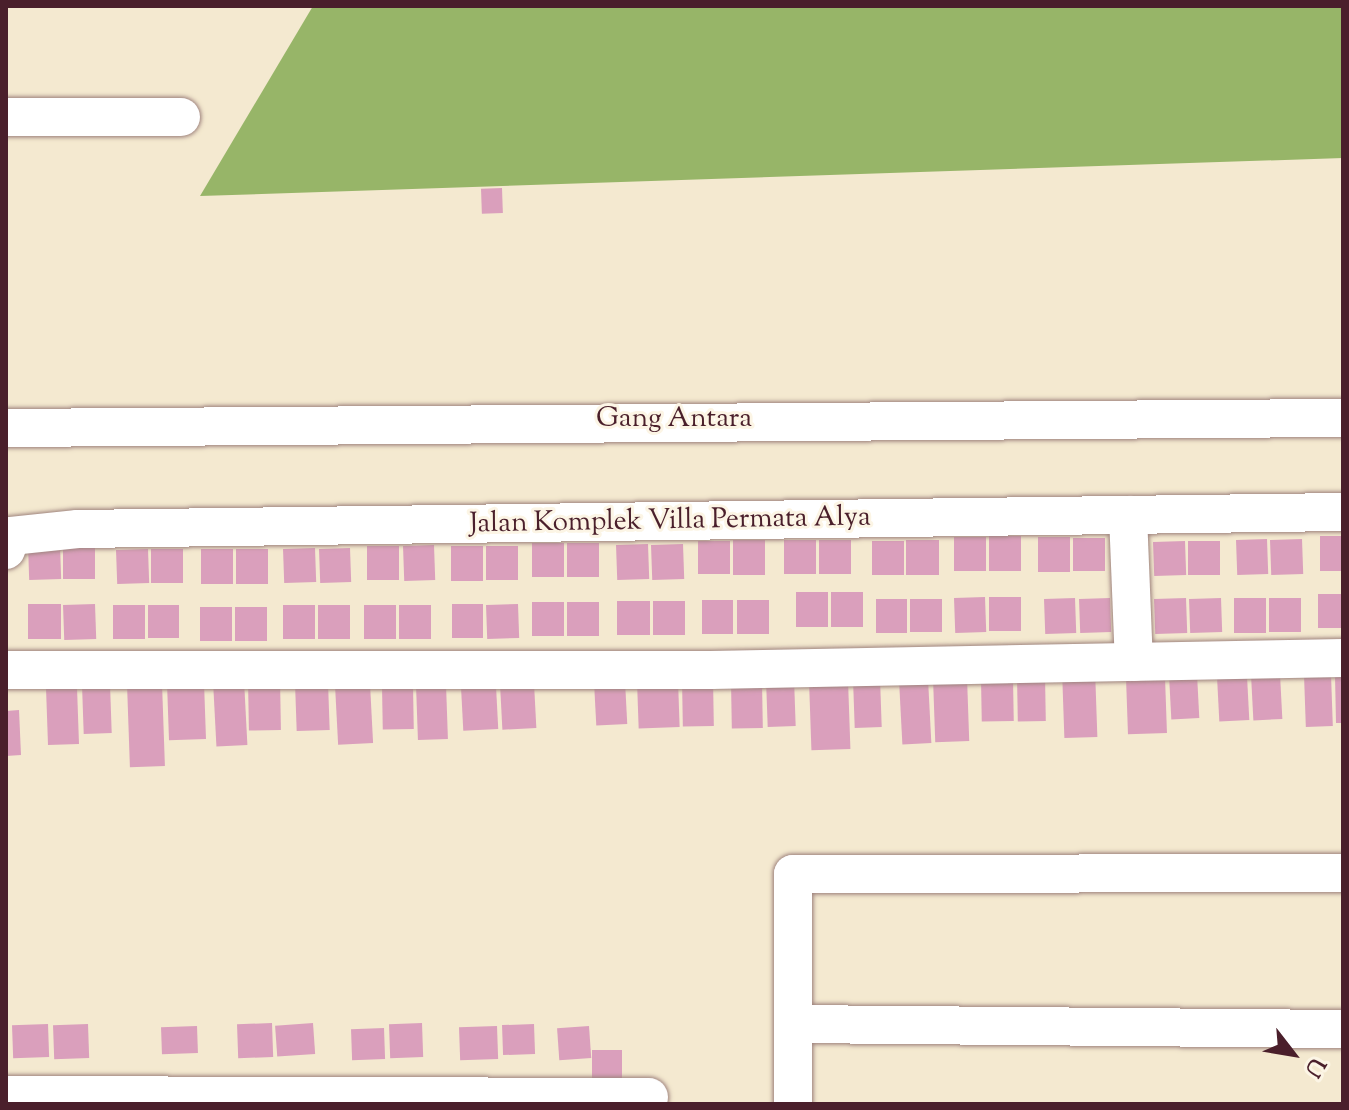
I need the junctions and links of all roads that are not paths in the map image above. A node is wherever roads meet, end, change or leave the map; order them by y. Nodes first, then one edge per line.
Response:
1 (6, 117) edge
2 (181, 117) dead end
3 (1343, 418) edge
4 (6, 428) edge
5 (1343, 512) edge
6 (1128, 515) junction
7 (6, 550) edge
8 (1343, 658) edge
9 (7, 662) edge
10 (1134, 662) junction
11 (1343, 873) edge
12 (793, 1024) junction
13 (1343, 1029) edge
14 (6, 1095) edge
15 (649, 1097) dead end
16 (793, 1104) edge

1 - 2 street
3 - 4 street, Gang Antara
5 - 6 street, Jalan Komplek Villa Permata Alya
6 - 7 street, Jalan Komplek Villa Permata Alya
6 - 10 street
8 - 10 street
9 - 10 street
11 - 12 street
12 - 13 street
12 - 16 street
14 - 15 street

